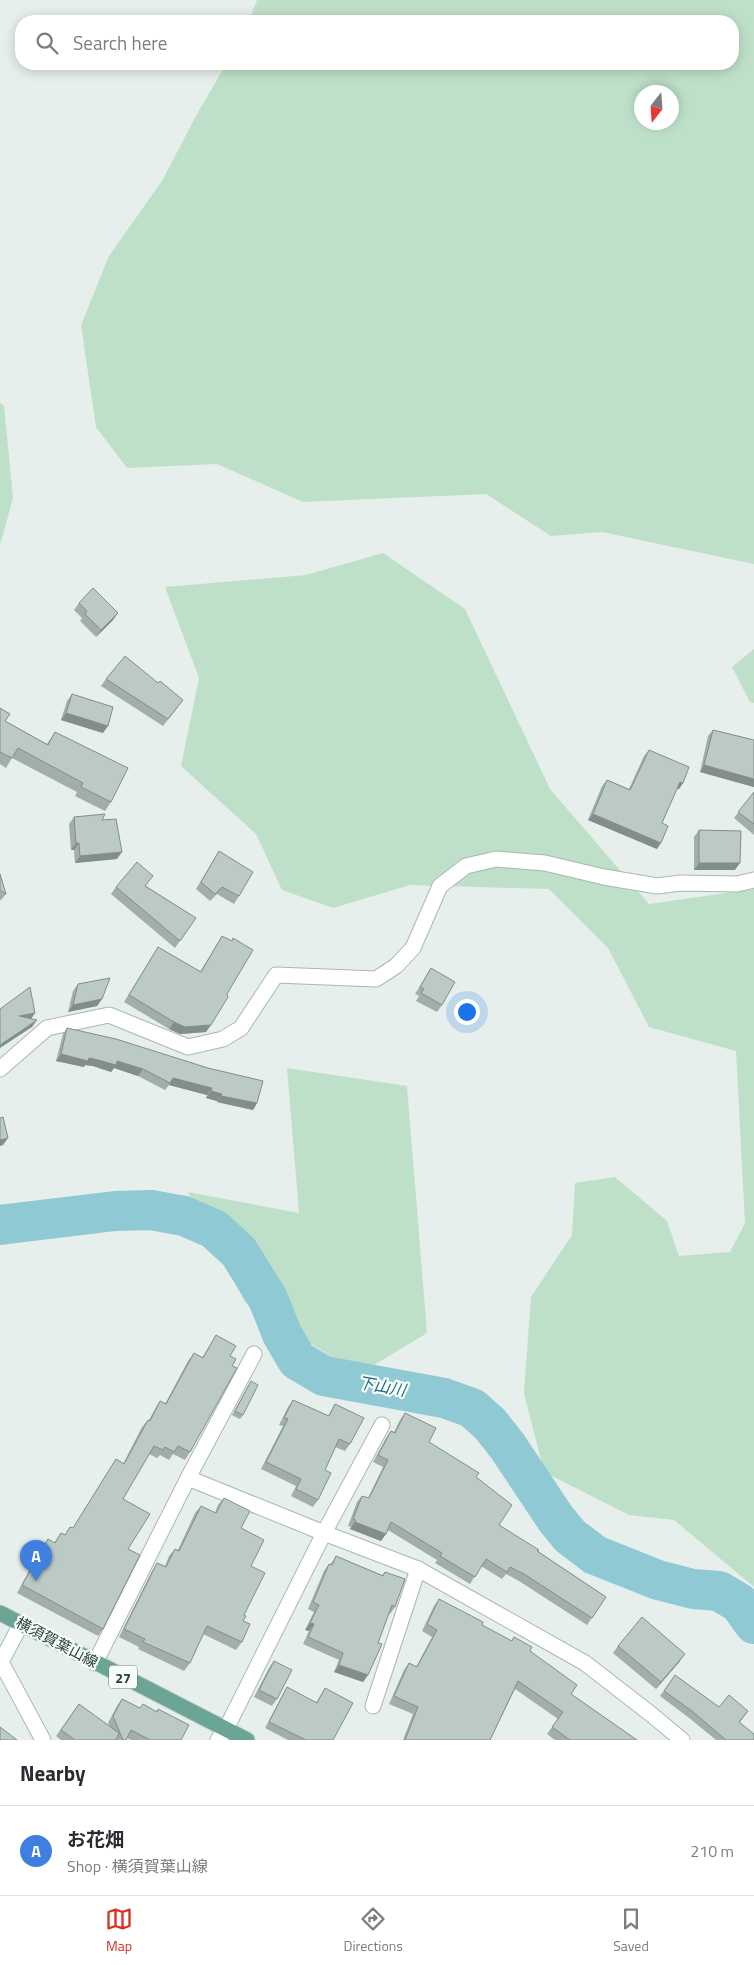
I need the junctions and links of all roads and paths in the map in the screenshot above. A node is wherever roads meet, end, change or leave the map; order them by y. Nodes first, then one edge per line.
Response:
1 (754, 880) edge
2 (0, 1070) edge
3 (254, 1354) dead end
4 (382, 1425) dead end
5 (188, 1478) junction
6 (324, 1534) junction
7 (418, 1569) junction
8 (0, 1613) edge
9 (21, 1624) junction
10 (0, 1662) edge
11 (96, 1663) junction
12 (373, 1706) dead end
13 (222, 1735) edge
14 (43, 1740) edge
15 (247, 1740) edge
16 (682, 1740) edge

1 - 2 street
3 - 5 street
4 - 6 street
5 - 6 street
5 - 11 street
6 - 7 street
6 - 13 street
7 - 12 street
7 - 16 street
8 - 9 main road, 横須賀葉山線 / 27
9 - 10 street
9 - 11 main road, 横須賀葉山線 / 27
10 - 14 street
11 - 13 main road, 横須賀葉山線 / 27
13 - 15 main road, 横須賀葉山線 / 27

